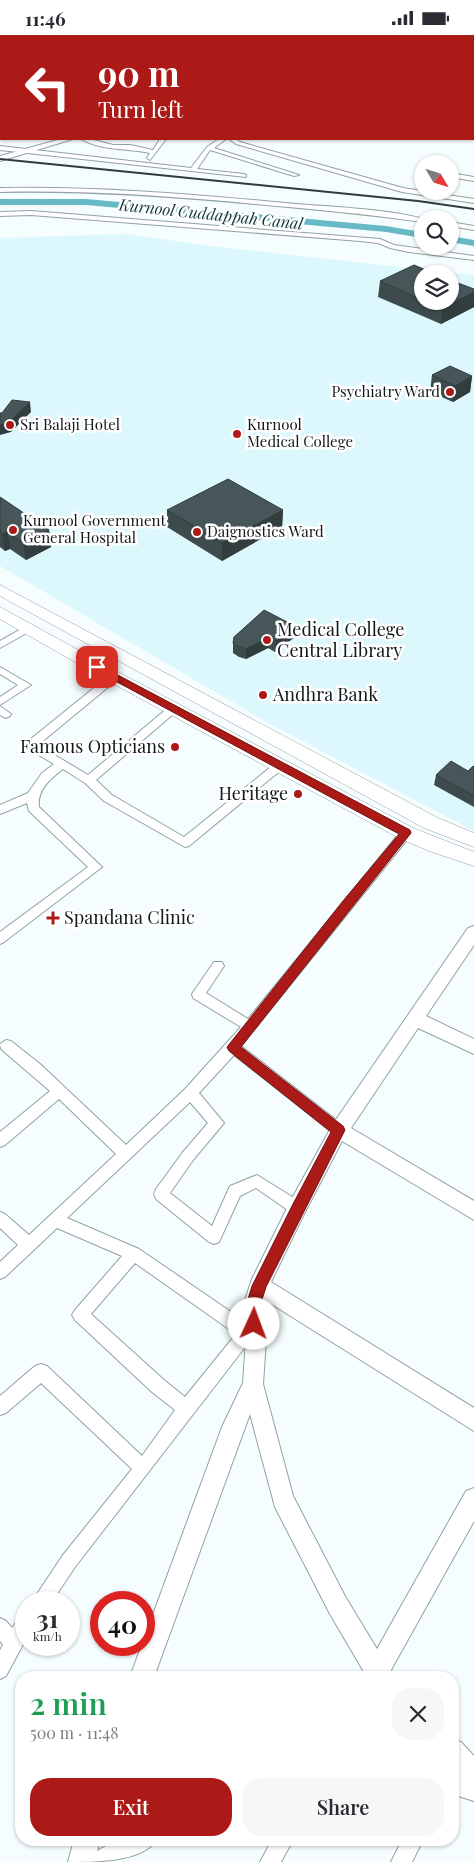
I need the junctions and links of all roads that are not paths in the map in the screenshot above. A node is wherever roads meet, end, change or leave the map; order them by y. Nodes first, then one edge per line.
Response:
1 (66, 140) edge
2 (89, 140) edge
3 (98, 140) edge
4 (163, 140) edge
5 (221, 140) edge
6 (234, 140) edge
7 (94, 141) junction
8 (0, 148) edge
9 (209, 148) junction
10 (29, 151) junction
11 (154, 151) junction
12 (0, 159) edge
13 (146, 164) junction
14 (193, 170) junction
15 (296, 175) dead end
16 (244, 176) dead end
17 (459, 176) edge
18 (474, 179) edge
19 (0, 190) edge
20 (414, 191) edge
21 (459, 198) edge
22 (474, 201) edge
23 (0, 213) edge
24 (414, 219) edge
25 (459, 226) edge
26 (474, 228) edge
27 (474, 259) edge
28 (0, 590) edge
29 (0, 612) edge
30 (28, 628) junction
31 (0, 645) edge
32 (0, 670) edge
33 (114, 677) junction
34 (0, 703) edge
35 (174, 708) junction
36 (62, 764) junction
37 (281, 765) junction
38 (89, 780) junction
39 (32, 796) junction
40 (0, 810) edge
41 (406, 833) junction
42 (474, 840) edge
43 (474, 859) edge
44 (474, 932) edge
45 (0, 939) edge
46 (218, 966) dead end
47 (414, 1017) junction
48 (251, 1027) junction
49 (6, 1045) edge
50 (233, 1047) junction
51 (474, 1047) edge
52 (59, 1091) junction
53 (190, 1093) junction
54 (339, 1130) junction
55 (0, 1141) edge
56 (126, 1154) junction
57 (297, 1208) junction
58 (474, 1211) edge
59 (0, 1219) edge
60 (56, 1220) junction
61 (29, 1245) junction
62 (134, 1253) junction
63 (0, 1272) edge
64 (259, 1286) junction
65 (252, 1336) junction
66 (253, 1384) junction
67 (0, 1407) edge
68 (186, 1408) junction
69 (474, 1420) edge
70 (143, 1468) junction
71 (474, 1499) edge
72 (48, 1591) edge
73 (0, 1627) edge
74 (15, 1637) edge
75 (6, 1648) edge
76 (0, 1670) edge
77 (144, 1671) edge
78 (375, 1671) edge
79 (381, 1671) edge
80 (459, 1758) edge
81 (474, 1774) edge
82 (459, 1784) edge
83 (474, 1789) edge
84 (85, 1846) edge
85 (132, 1846) edge
86 (279, 1846) edge
87 (409, 1846) edge
88 (81, 1862) edge
89 (102, 1862) edge
90 (270, 1862) edge
91 (400, 1862) edge

1 - 10 street
2 - 7 street
3 - 7 street
4 - 11 street
5 - 9 street
6 - 20 street
7 - 11 street
8 - 10 street
9 - 14 street
9 - 15 street
10 - 12 street
10 - 13 street
11 - 13 street
13 - 14 street
14 - 16 street
17 - 18 street
19 - 24 street
21 - 22 street
23 - 27 street
25 - 26 street
28 - 42 main road
29 - 30 main road
30 - 31 street
30 - 33 main road
32 - 34 street
33 - 35 main road
33 - 36 street
35 - 37 main road
35 - 38 street
36 - 38 street
36 - 39 street
37 - 38 street
37 - 41 main road
39 - 40 street
39 - 45 street
41 - 43 main road
41 - 48 street
44 - 47 street
46 - 48 street
47 - 51 street
47 - 54 street
48 - 50 street
49 - 52 street
50 - 53 street
50 - 54 street
52 - 55 street
52 - 56 street
53 - 56 street
53 - 57 street
54 - 57 street
54 - 58 street
56 - 60 street
57 - 64 street
59 - 61 street
60 - 61 street
60 - 62 street
61 - 63 street
62 - 65 street
62 - 68 street
64 - 65 street
64 - 69 street
65 - 66 street
65 - 68 street
66 - 77 street
66 - 78 street
67 - 70 street
68 - 70 street
70 - 72 street
71 - 79 street
73 - 75 street
74 - 75 street
75 - 76 street
80 - 81 street
82 - 83 street
84 - 88 street
85 - 89 street
86 - 90 street
87 - 91 street

